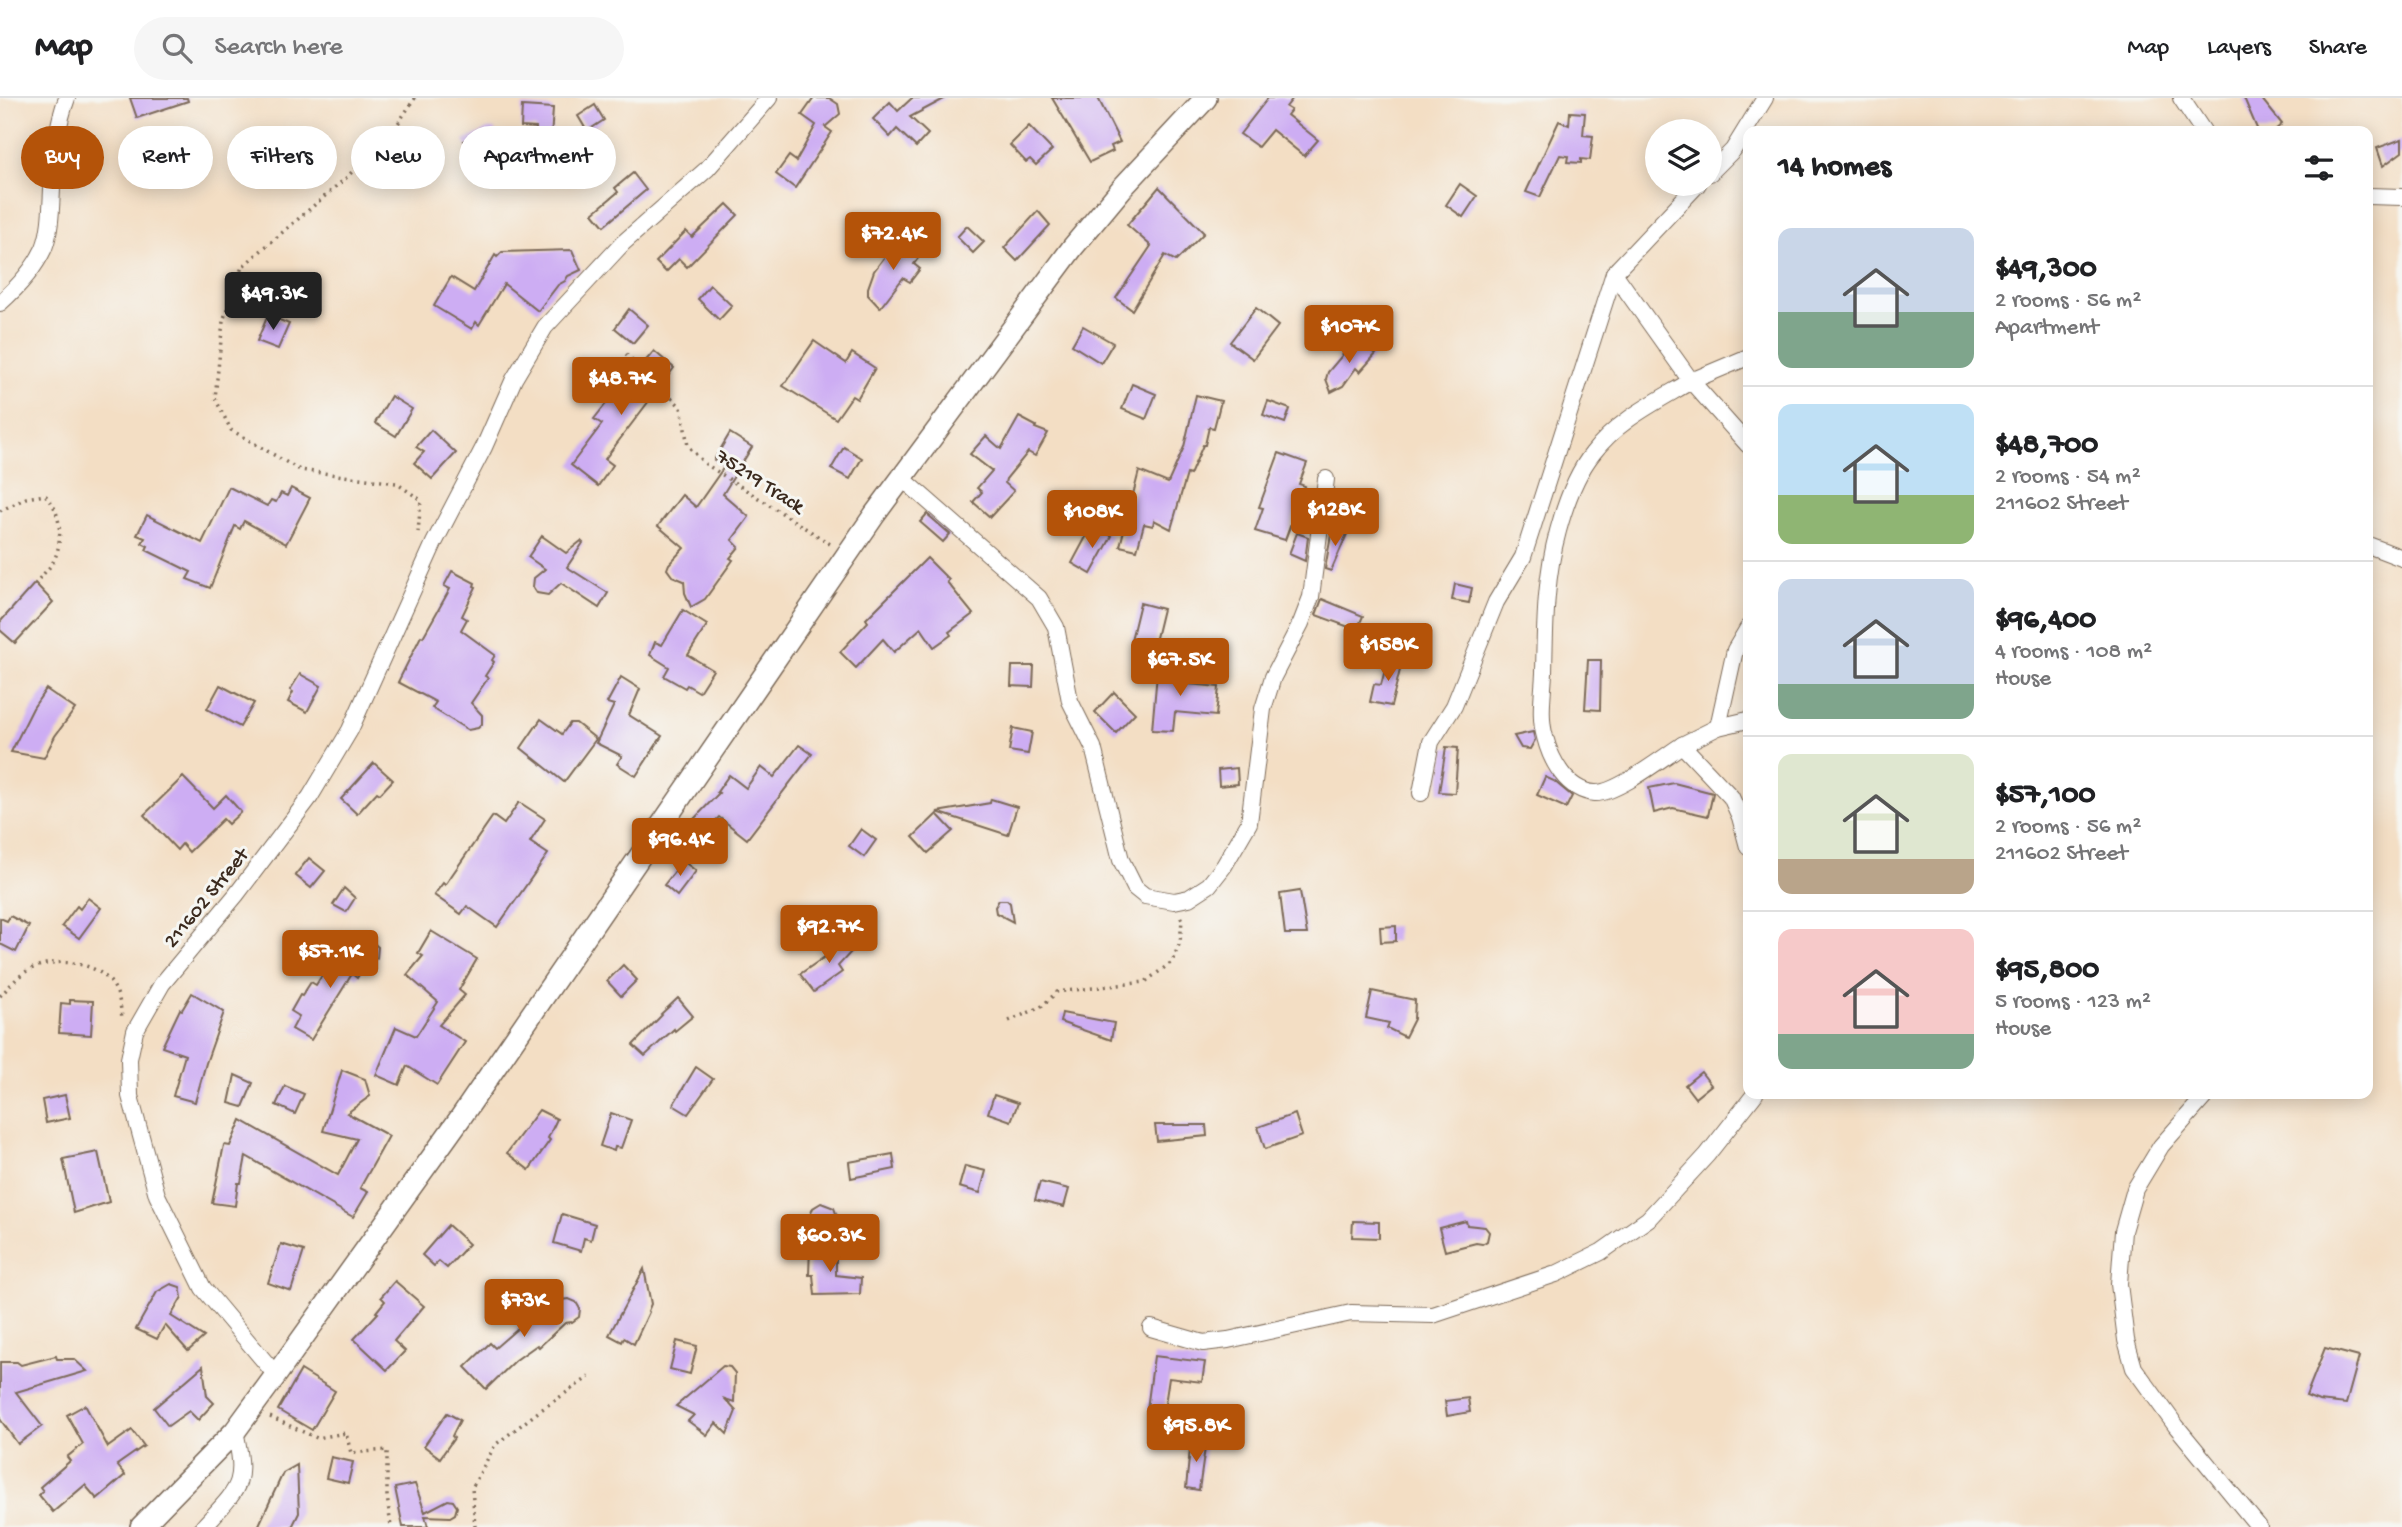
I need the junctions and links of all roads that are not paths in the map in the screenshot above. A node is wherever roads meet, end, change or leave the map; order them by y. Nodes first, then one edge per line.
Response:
1 (68, 98) edge
2 (769, 98) edge
3 (1206, 98) edge
4 (1765, 98) edge
5 (2181, 98) edge
6 (1748, 126) edge
7 (2200, 126) edge
8 (1743, 134) edge
9 (1722, 161) edge
10 (1687, 196) edge
11 (2373, 196) edge
12 (2402, 197) edge
13 (1614, 273) junction
14 (0, 303) edge
15 (1743, 359) edge
16 (1691, 381) junction
17 (1743, 439) edge
18 (902, 478) junction
19 (1326, 479) dead end
20 (2373, 547) edge
21 (2402, 558) edge
22 (1743, 636) edge
23 (1743, 721) edge
24 (1717, 727) junction
25 (1682, 745) junction
26 (1421, 793) dead end
27 (1743, 828) edge
28 (1751, 1099) edge
29 (2203, 1099) edge
30 (1150, 1328) dead end
31 (276, 1375) junction
32 (235, 1431) junction
33 (141, 1527) edge
34 (203, 1527) edge
35 (2259, 1527) edge

1 - 14 street
2 - 31 street, 211602 Street
3 - 18 street
4 - 6 street
5 - 7 street
8 - 9 street
10 - 13 street
11 - 12 street
13 - 16 street
13 - 26 street
15 - 16 street
16 - 17 street
16 - 25 street
18 - 19 street
18 - 31 street
20 - 21 street
22 - 24 street
23 - 24 street
24 - 25 street
25 - 27 street
28 - 30 street
29 - 35 street
31 - 32 street
32 - 33 street
32 - 34 street

